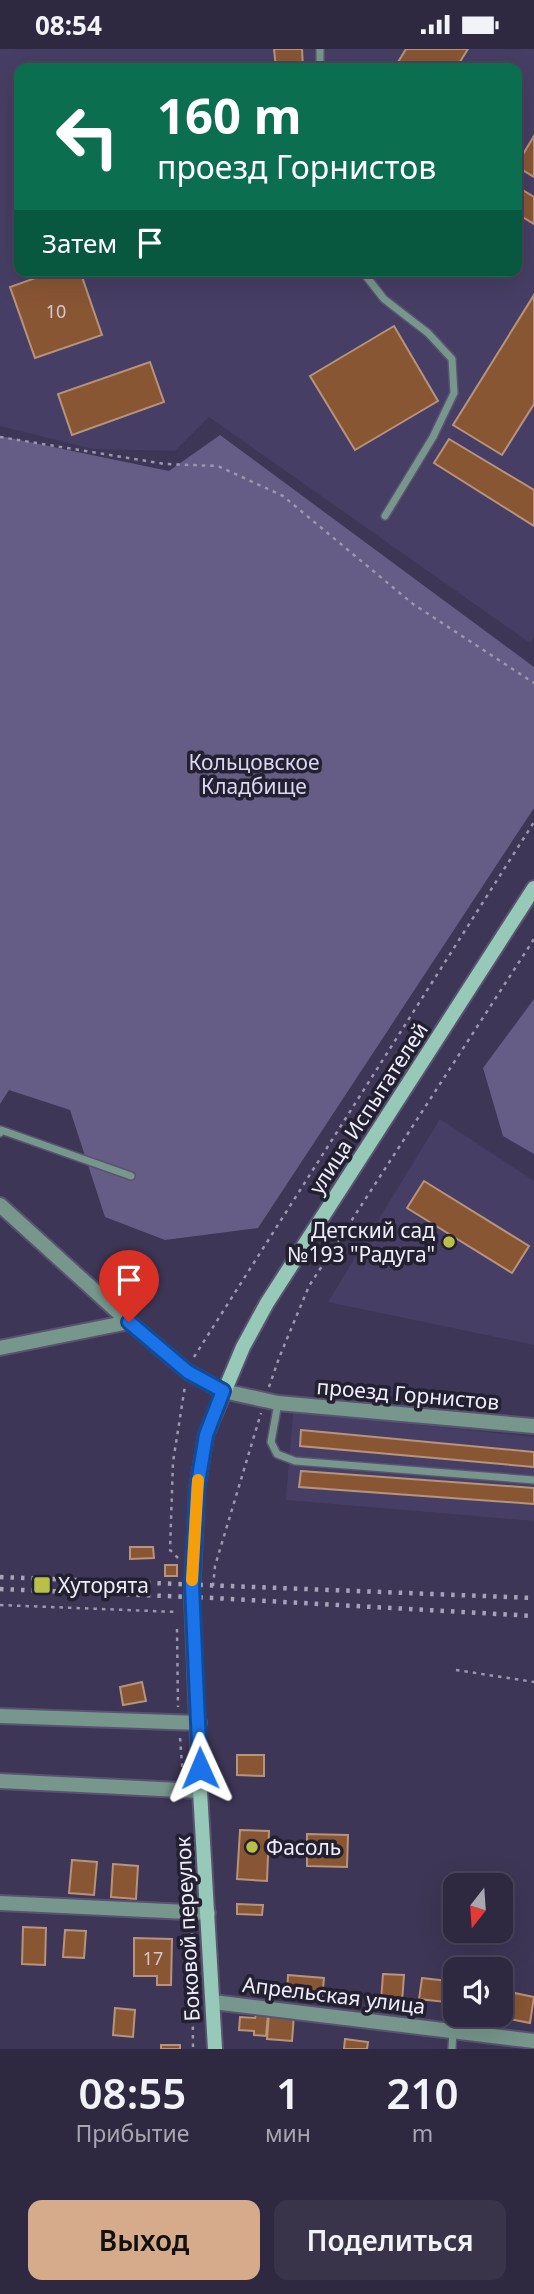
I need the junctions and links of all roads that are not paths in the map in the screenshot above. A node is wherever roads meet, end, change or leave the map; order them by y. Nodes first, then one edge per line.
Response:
1 (367, 277) edge
2 (385, 516) dead end
3 (534, 888) edge
4 (0, 1133) edge
5 (131, 1176) dead end
6 (0, 1205) edge
7 (129, 1322) junction
8 (0, 1348) edge
9 (223, 1391) junction
10 (272, 1402) junction
11 (534, 1426) edge
12 (534, 1480) edge
13 (0, 1716) edge
14 (199, 1723) junction
15 (0, 1781) edge
16 (200, 1791) junction
17 (0, 1903) edge
18 (208, 1913) junction
19 (213, 2002) junction
20 (453, 2031) junction
21 (534, 2041) edge
22 (215, 2049) edge
23 (452, 2049) edge

1 - 2 lane
3 - 9 main road, улица Испытателей
4 - 5 lane
6 - 7 street
7 - 8 street
7 - 9 street
9 - 10 street, проезд Горнистов
9 - 14 main road, Боковой переулок
10 - 11 street, проезд Горнистов
10 - 12 lane
13 - 14 street
14 - 16 main road, Боковой переулок
15 - 16 street
16 - 18 main road, Боковой переулок
17 - 18 street
18 - 19 main road, Боковой переулок
19 - 20 street, Апрельская улица
19 - 22 main road, Боковой переулок
20 - 21 street, Апрельская улица
20 - 23 lane

